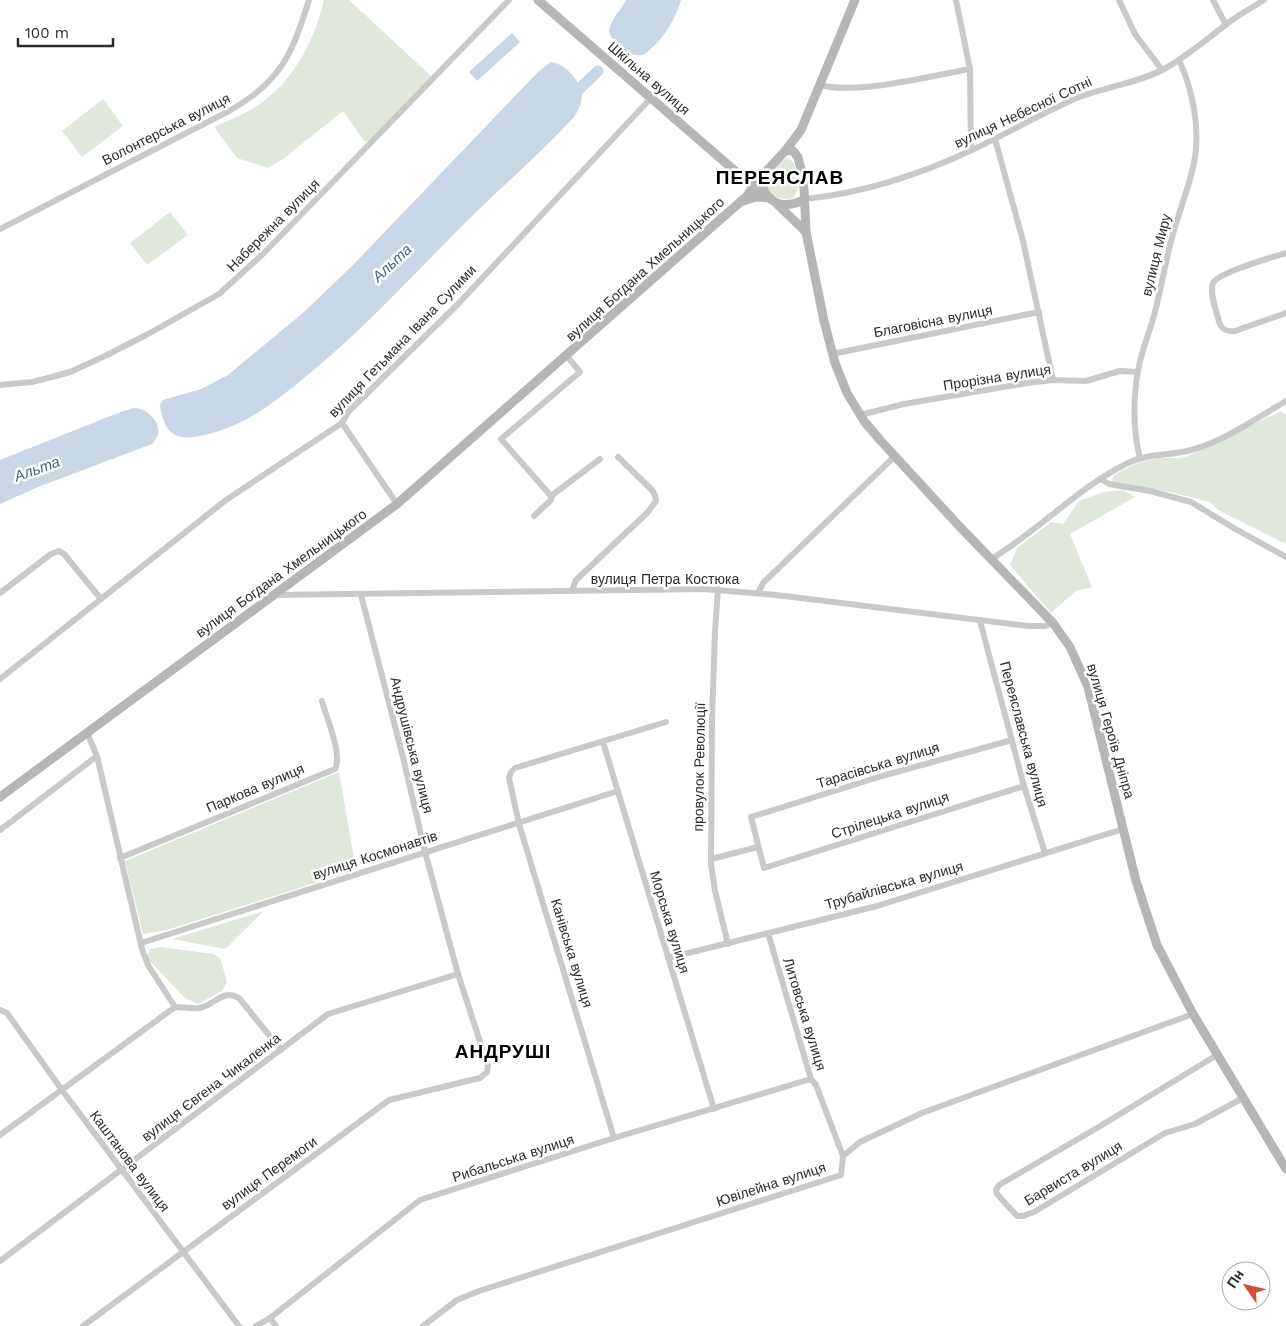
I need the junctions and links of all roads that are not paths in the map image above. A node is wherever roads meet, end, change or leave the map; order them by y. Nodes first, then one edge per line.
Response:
1 (309, 0) edge
2 (509, 0) edge
3 (538, 0) edge
4 (855, 0) edge
5 (956, 0) edge
6 (1119, 0) edge
7 (1213, 0) edge
8 (1264, 0) edge
9 (1226, 25) junction
10 (1179, 60) junction
11 (970, 69) junction
12 (1162, 70) junction
13 (820, 85) junction
14 (651, 98) junction
15 (798, 135) junction
16 (995, 139) junction
17 (786, 150) junction
18 (971, 150) junction
19 (798, 158) junction
20 (741, 177) junction
21 (760, 177) junction
22 (753, 188) junction
23 (805, 199) junction
24 (741, 201) junction
25 (773, 201) junction
26 (0, 229) edge
27 (806, 232) junction
28 (1286, 253) edge
29 (1039, 312) junction
30 (1286, 313) edge
31 (832, 354) junction
32 (566, 356) junction
33 (1138, 372) junction
34 (1053, 380) junction
35 (0, 385) edge
36 (1286, 402) edge
37 (860, 415) junction
38 (342, 423) junction
39 (895, 456) junction
40 (618, 457) dead end
41 (1140, 458) junction
42 (600, 459) dead end
43 (1101, 479) junction
44 (551, 496) junction
45 (397, 504) junction
46 (534, 516) dead end
47 (1286, 557) edge
48 (991, 559) junction
49 (718, 589) junction
50 (572, 591) junction
51 (0, 593) edge
52 (361, 594) junction
53 (758, 594) junction
54 (274, 595) junction
55 (101, 599) junction
56 (980, 621) junction
57 (1053, 623) junction
58 (0, 679) edge
59 (322, 702) dead end
60 (666, 722) dead end
61 (87, 733) junction
62 (1012, 740) junction
63 (603, 742) junction
64 (97, 756) junction
65 (1024, 786) junction
66 (618, 791) junction
67 (0, 798) edge
68 (519, 824) junction
69 (1123, 829) junction
70 (0, 830) edge
71 (758, 847) junction
72 (425, 852) junction
73 (1045, 853) junction
74 (120, 858) junction
75 (711, 860) junction
76 (768, 933) junction
77 (140, 943) junction
78 (728, 944) junction
79 (668, 958) junction
80 (458, 974) junction
81 (175, 1007) junction
82 (1, 1010) edge
83 (1193, 1014) junction
84 (281, 1050) junction
85 (1217, 1055) junction
86 (486, 1074) joint
87 (811, 1079) junction
88 (62, 1090) junction
89 (1243, 1098) junction
90 (714, 1109) junction
91 (0, 1135) edge
92 (614, 1138) junction
93 (843, 1156) junction
94 (1286, 1169) edge
95 (121, 1170) junction
96 (182, 1252) junction
97 (0, 1261) edge
98 (270, 1318) junction
99 (83, 1326) edge
100 (239, 1326) edge
101 (256, 1326) edge
102 (276, 1326) edge
103 (423, 1326) edge

1 - 26 street, Волонтерська вулиця
2 - 35 street, Набережна вулиця
3 - 14 main road, Шкільна вулиця
4 - 13 main road
5 - 11 street
6 - 12 street
7 - 9 street
8 - 9 street, вулиця Небесної Сотні
9 - 10 street, вулиця Небесної Сотні
10 - 12 street, вулиця Небесної Сотні
10 - 33 street, вулиця Миру
11 - 13 street
11 - 18 street
12 - 16 street, вулиця Небесної Сотні
13 - 15 main road
14 - 20 main road, Шкільна вулиця
14 - 38 street, вулиця Гетьмана Івана Сулими
15 - 17 main road
15 - 19 main road
16 - 18 street, вулиця Небесної Сотні
16 - 29 street
17 - 19 main road
17 - 21 main road, вулиця Богдана Хмельницького
18 - 23 street, вулиця Небесної Сотні
19 - 23 main road, вулиця Героїв Дніпра
20 - 21 main road
20 - 22 main road, Шкільна вулиця
20 - 24 main road, вулиця Богдана Хмельницького
21 - 22 main road, вулиця Богдана Хмельницького
21 - 25 main road
22 - 24 main road, вулиця Богдана Хмельницького
22 - 25 main road, Шкільна вулиця
23 - 25 main road, вулиця Богдана Хмельницького
23 - 27 main road, вулиця Героїв Дніпра
24 - 25 main road, вулиця Богдана Хмельницького
24 - 32 main road, вулиця Богдана Хмельницького
25 - 27 main road
27 - 31 main road, вулиця Героїв Дніпра
28 - 30 street
29 - 31 street, Благовісна вулиця
29 - 34 street
31 - 37 main road, вулиця Героїв Дніпра
32 - 44 street, вулиця Богдана Хмельницького
32 - 45 main road, вулиця Богдана Хмельницького
33 - 34 street, Прорізна вулиця
33 - 41 street, вулиця Миру
34 - 37 street, Прорізна вулиця
36 - 41 street
37 - 39 main road, вулиця Героїв Дніпра
38 - 45 street
38 - 55 street, вулиця Гетьмана Івана Сулими
39 - 48 main road, вулиця Героїв Дніпра
39 - 53 street
40 - 50 street
41 - 43 street
42 - 44 street
43 - 47 street
43 - 48 street
44 - 46 street
45 - 54 main road, вулиця Богдана Хмельницького
48 - 57 main road, вулиця Героїв Дніпра
49 - 50 street, вулиця Петра Костюка
49 - 53 street, вулиця Петра Костюка
49 - 75 street, провулок Революції
50 - 52 street, вулиця Петра Костюка
51 - 55 street
52 - 54 street, вулиця Петра Костюка
52 - 72 street, Андрушівська вулиця
53 - 56 street, вулиця Петра Костюка
54 - 61 main road, вулиця Богдана Хмельницького
55 - 58 street, вулиця Гетьмана Івана Сулими
56 - 57 street, вулиця Петра Костюка
56 - 62 street, Переяславська вулиця
57 - 69 main road, вулиця Героїв Дніпра
59 - 74 street, Паркова вулиця
60 - 63 street
61 - 64 street
61 - 67 main road, вулиця Богдана Хмельницького
62 - 65 street, Переяславська вулиця
62 - 71 street, Тарасівська вулиця
63 - 66 street, Морська вулиця
63 - 68 street, Канівська вулиця
64 - 70 street
64 - 74 street
65 - 71 street, Стрілецька вулиця
65 - 73 street, Переяславська вулиця
66 - 68 street, вулиця Космонавтів
66 - 79 street, Морська вулиця
68 - 72 street, вулиця Космонавтів
68 - 92 street, Канівська вулиця
69 - 73 street, Трубайлівська вулиця
69 - 83 main road, вулиця Героїв Дніпра
71 - 75 street
72 - 77 street, вулиця Космонавтів
72 - 80 street, Андрушівська вулиця
73 - 76 street, Трубайлівська вулиця
74 - 77 street
75 - 78 street, провулок Революції
76 - 78 street, Трубайлівська вулиця
76 - 87 street, Литовська вулиця
77 - 81 street
78 - 79 street, Трубайлівська вулиця
79 - 90 street, Морська вулиця
80 - 84 street, вулиця Євгена Чикаленка
80 - 86 street, Андрушівська вулиця
81 - 84 street
81 - 88 street
82 - 88 street, Каштанова вулиця
83 - 85 main road, вулиця Героїв Дніпра
83 - 93 street, Ювілейна вулиця
84 - 95 street, вулиця Євгена Чикаленка
85 - 89 main road, вулиця Героїв Дніпра
85 - 89 street, Барвиста вулиця
86 - 96 street, вулиця Перемоги
87 - 90 street, Рибальська вулиця
87 - 93 street, Литовська вулиця
88 - 91 street
88 - 95 street, Каштанова вулиця
89 - 94 main road, вулиця Героїв Дніпра
90 - 92 street, Рибальська вулиця
92 - 98 street, Рибальська вулиця
93 - 103 street, Ювілейна вулиця
95 - 96 street, Каштанова вулиця
95 - 97 street, вулиця Євгена Чикаленка
96 - 99 street, вулиця Перемоги
96 - 100 street, Каштанова вулиця
98 - 101 street, Рибальська вулиця
98 - 102 street

